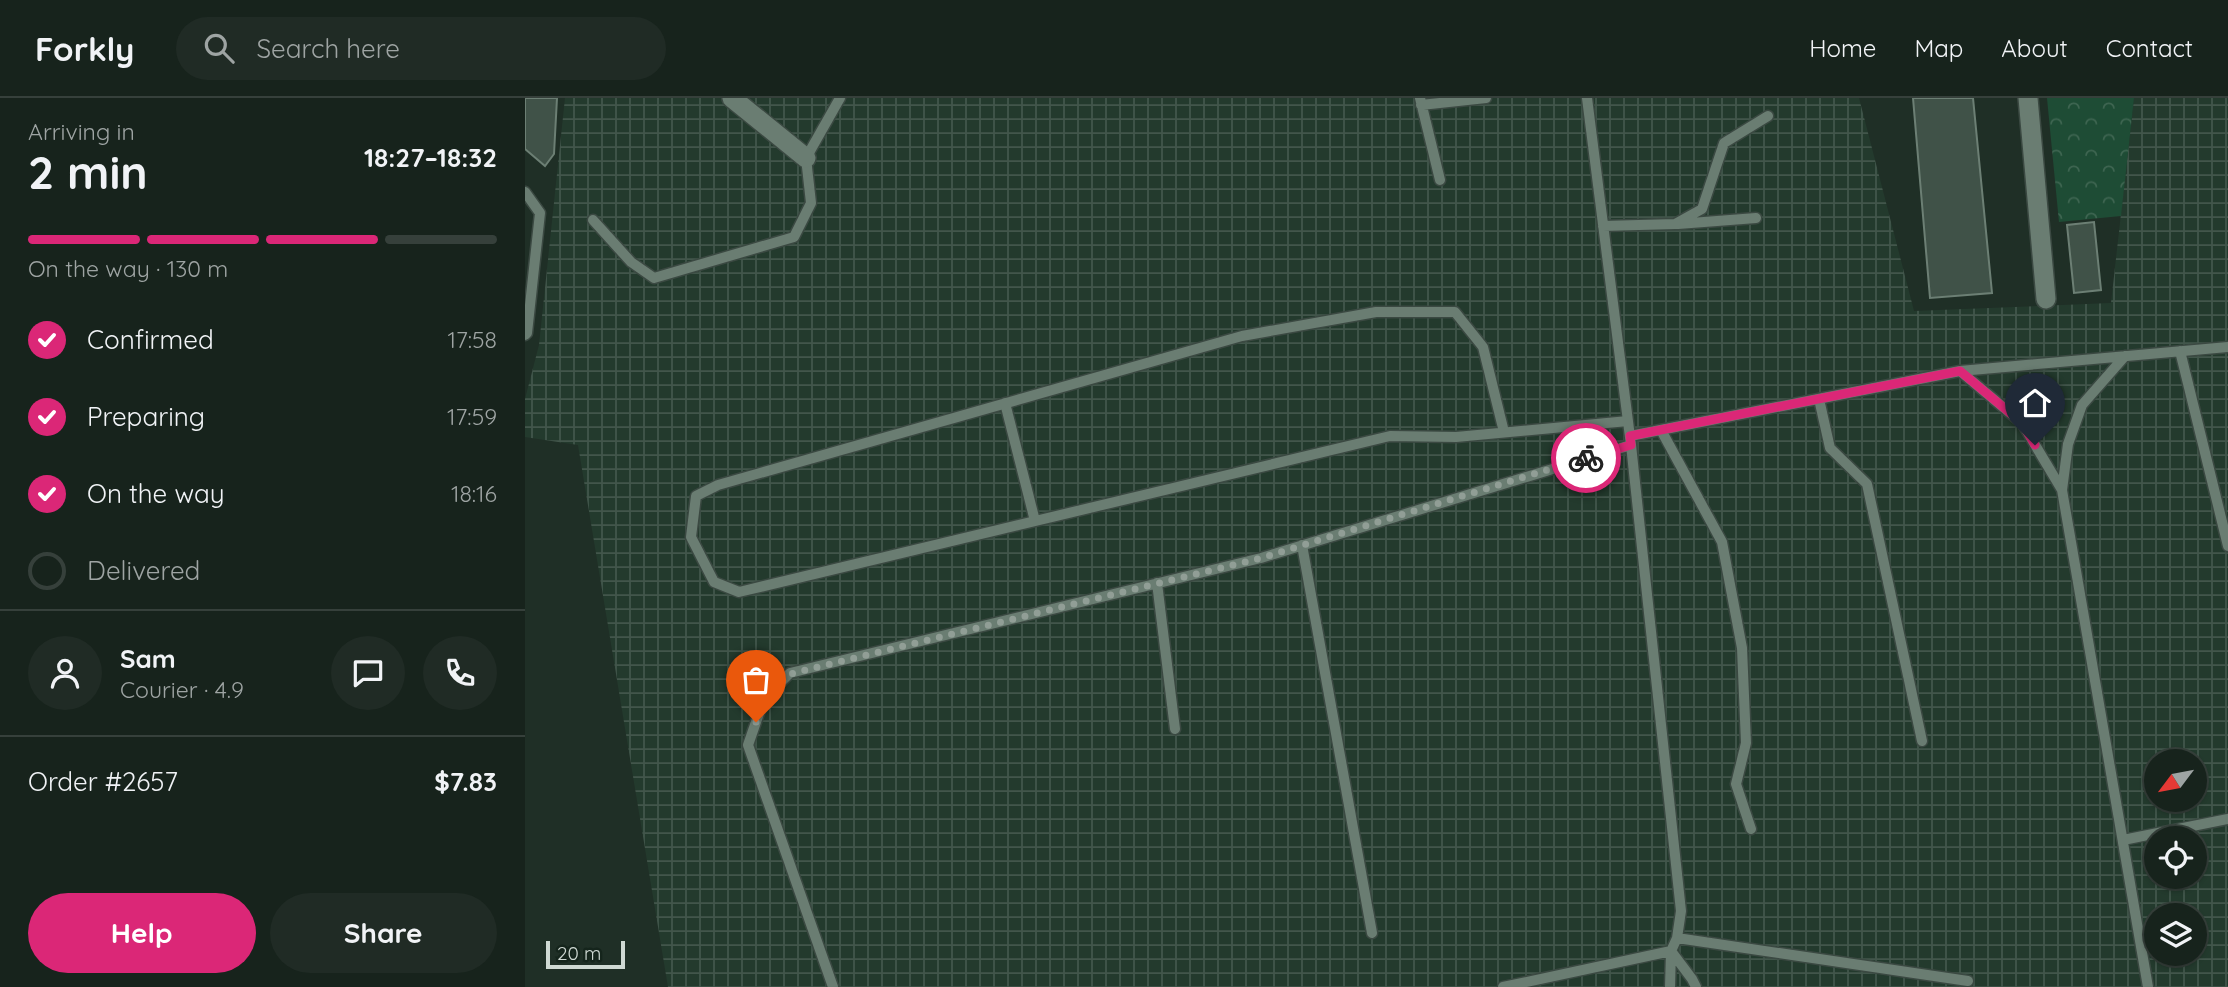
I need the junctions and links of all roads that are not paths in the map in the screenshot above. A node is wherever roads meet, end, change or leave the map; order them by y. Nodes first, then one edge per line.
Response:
1 (732, 98) edge
2 (840, 98) edge
3 (1486, 98) edge
4 (1587, 98) edge
5 (2028, 98) edge
6 (1421, 102) edge
7 (1767, 116) dead end
8 (806, 158) junction
9 (1440, 180) dead end
10 (525, 192) edge
11 (1756, 218) dead end
12 (593, 220) dead end
13 (1675, 225) junction
14 (1603, 226) junction
15 (2046, 299) dead end
16 (525, 335) edge
17 (2228, 347) edge
18 (2180, 351) junction
19 (2125, 356) junction
20 (1960, 371) junction
21 (1819, 399) junction
22 (1005, 403) junction
23 (1628, 421) junction
24 (1661, 430) junction
25 (1504, 432) junction
26 (1630, 440) junction
27 (2061, 489) junction
28 (1035, 521) junction
29 (1302, 545) junction
30 (2228, 546) edge
31 (1157, 583) junction
32 (1175, 729) dead end
33 (1922, 741) dead end
34 (2228, 819) edge
35 (1751, 829) dead end
36 (2123, 840) junction
37 (1372, 933) dead end
38 (1677, 938) junction
39 (1671, 951) junction
40 (1968, 981) dead end
41 (833, 987) edge
42 (1503, 987) edge
43 (1670, 987) edge
44 (1696, 987) edge
45 (2148, 987) edge

1 - 8 street
2 - 8 lane
3 - 6 lane
4 - 14 lane
5 - 15 street
6 - 9 lane
7 - 13 lane
8 - 12 lane
10 - 16 lane
11 - 13 lane
13 - 14 lane
14 - 23 lane
17 - 18 lane
18 - 19 lane
18 - 30 lane
19 - 20 lane
19 - 27 lane
20 - 21 lane
20 - 27 lane
21 - 24 lane
21 - 33 lane
22 - 25 lane
22 - 28 lane
22 - 28 lane
23 - 25 lane
23 - 26 lane
24 - 26 lane
24 - 35 lane
25 - 28 lane
26 - 29 lane
26 - 38 lane
27 - 36 lane
29 - 31 lane
29 - 37 lane
31 - 32 lane
31 - 41 lane
34 - 36 lane
36 - 45 lane
38 - 39 lane
38 - 40 lane
39 - 42 lane
39 - 43 lane
39 - 44 lane

